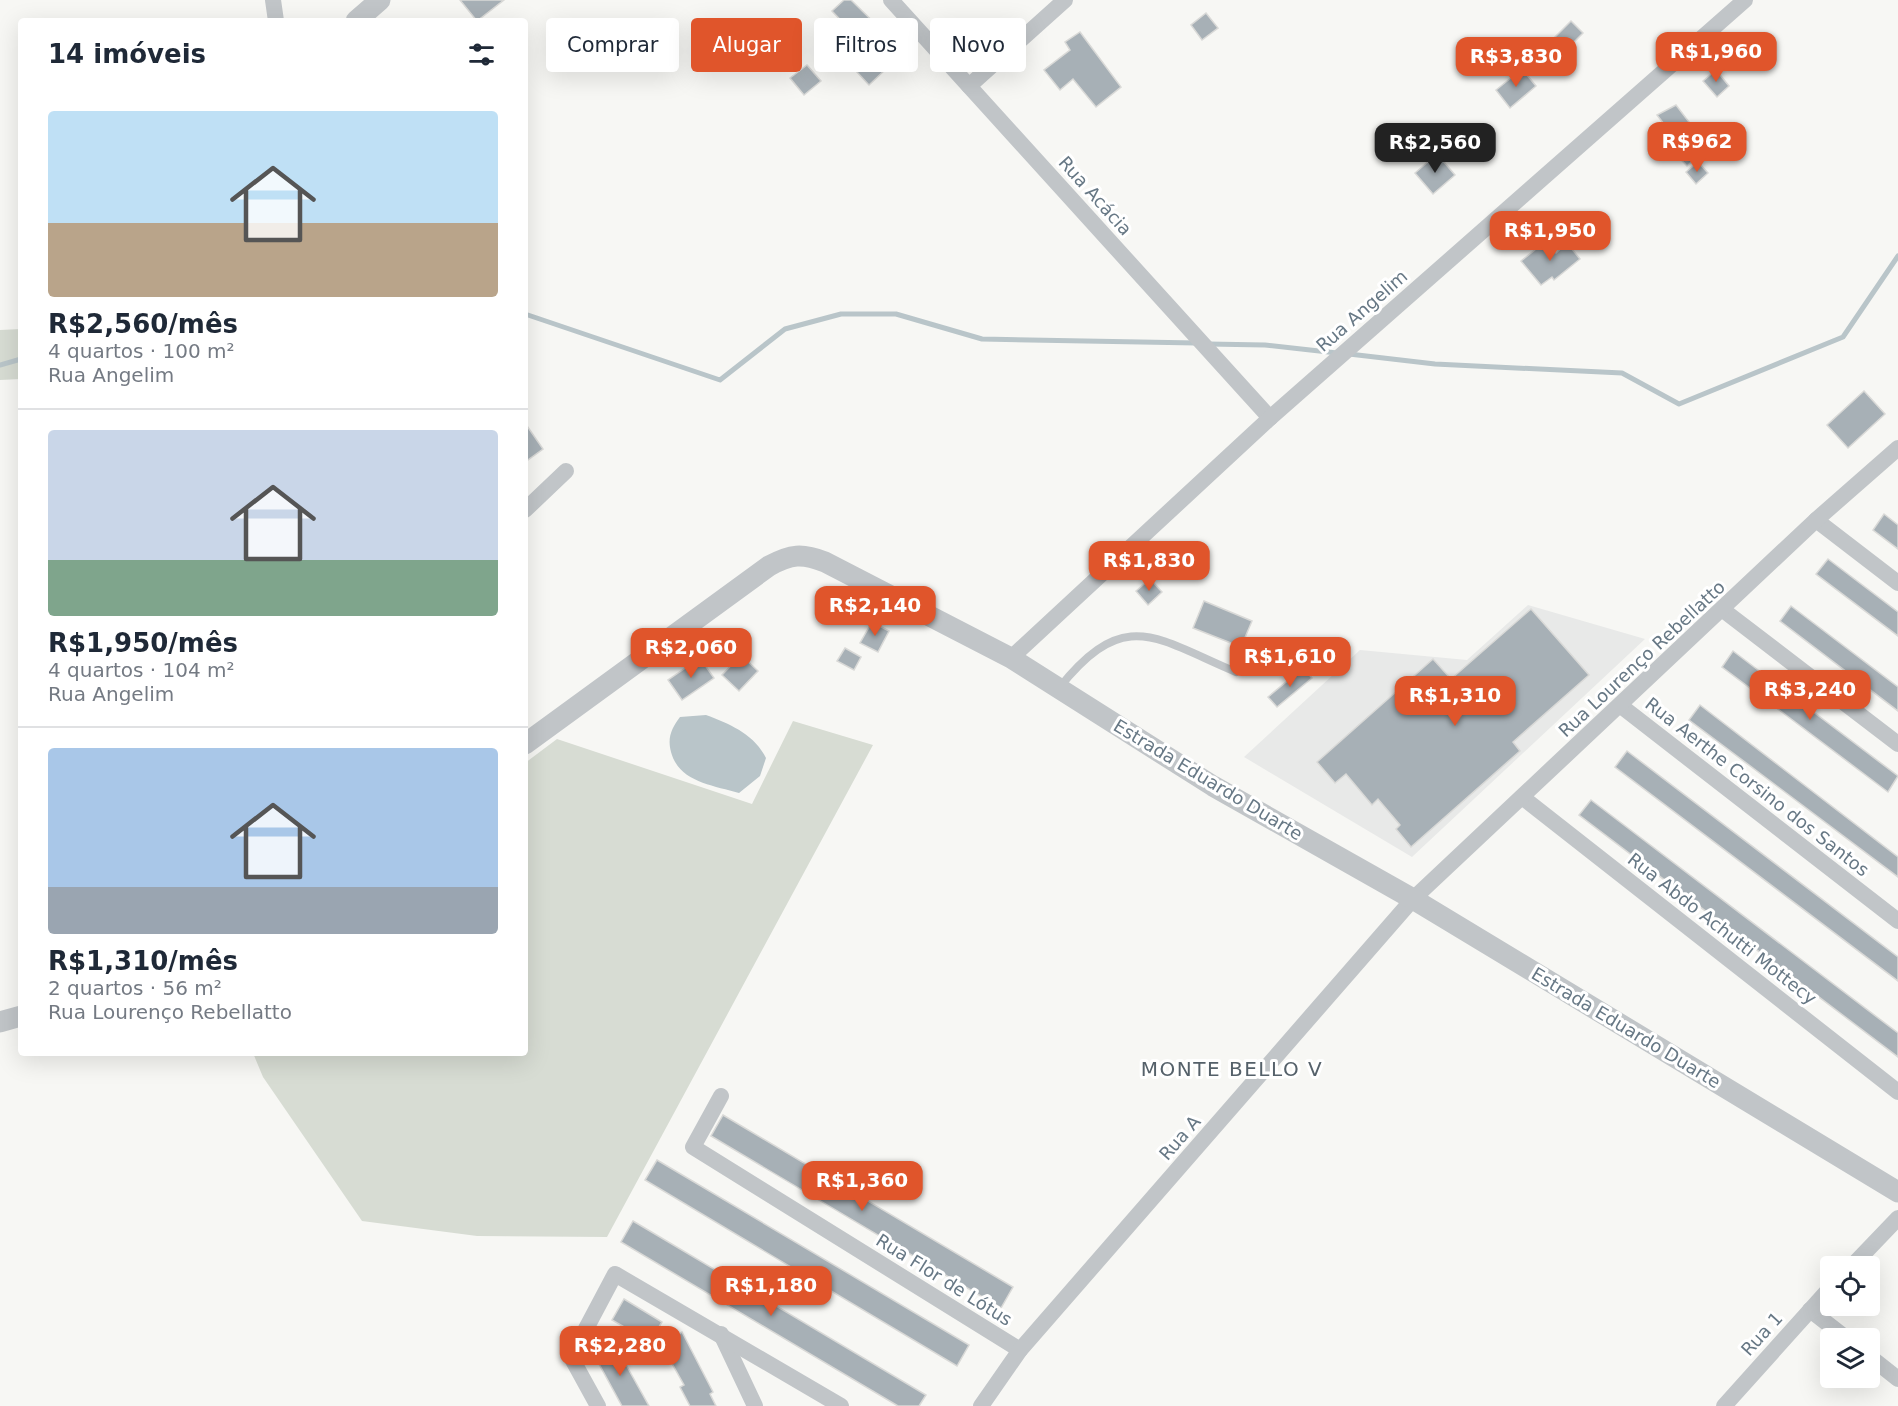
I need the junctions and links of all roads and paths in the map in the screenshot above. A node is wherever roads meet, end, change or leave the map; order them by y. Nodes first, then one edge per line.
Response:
1 (273, 0) edge
2 (380, 0) edge
3 (891, 0) edge
4 (1065, 0) edge
5 (1745, 0) edge
6 (276, 18) edge
7 (359, 18) edge
8 (969, 86) junction
9 (1270, 418) junction
10 (1898, 448) edge
11 (566, 471) dead end
12 (528, 507) edge
13 (1816, 520) junction
14 (1898, 583) edge
15 (1723, 610) junction
16 (1011, 658) junction
17 (1236, 672) dead end
18 (1059, 688) junction
19 (1621, 706) junction
20 (528, 742) edge
21 (1898, 744) edge
22 (1522, 797) junction
23 (1413, 899) junction
24 (1898, 921) edge
25 (18, 1018) edge
26 (0, 1022) edge
27 (1898, 1092) edge
28 (721, 1096) dead end
29 (1898, 1191) edge
30 (1898, 1218) edge
31 (1862, 1256) edge
32 (1820, 1299) edge
33 (1810, 1310) junction
34 (1833, 1328) edge
35 (721, 1334) junction
36 (1020, 1350) junction
37 (1880, 1365) edge
38 (1898, 1379) edge
39 (598, 1406) edge
40 (755, 1406) edge
41 (841, 1406) edge
42 (981, 1406) edge
43 (1724, 1406) edge

1 - 6 street
2 - 7 street
3 - 8 street, Rua Acácia
4 - 8 street
5 - 9 street, Rua Angelim
8 - 9 street, Rua Acácia
9 - 16 street, Rua Angelim
10 - 13 street, Rua Lourenço Rebellatto
11 - 12 street
13 - 14 street
13 - 15 street, Rua Lourenço Rebellatto
15 - 19 street, Rua Lourenço Rebellatto
15 - 21 street
16 - 18 street, Estrada Eduardo Duarte
16 - 20 street, Estrada Eduardo Duarte
17 - 18 lane
18 - 23 street, Estrada Eduardo Duarte
19 - 22 street, Rua Lourenço Rebellatto
19 - 24 street, Rua Aerthe Corsino dos Santos
22 - 23 street, Rua Lourenço Rebellatto
22 - 27 street, Rua Abdo Achutti Mottecy
23 - 29 street, Estrada Eduardo Duarte
23 - 36 street, Rua A
25 - 26 street
28 - 36 street, Rua Flor de Lótus
30 - 31 street
32 - 33 street, Rua 1
33 - 34 street
33 - 43 street, Rua 1
35 - 39 street
35 - 40 street
35 - 41 street
36 - 42 street, Rua A
37 - 38 street

